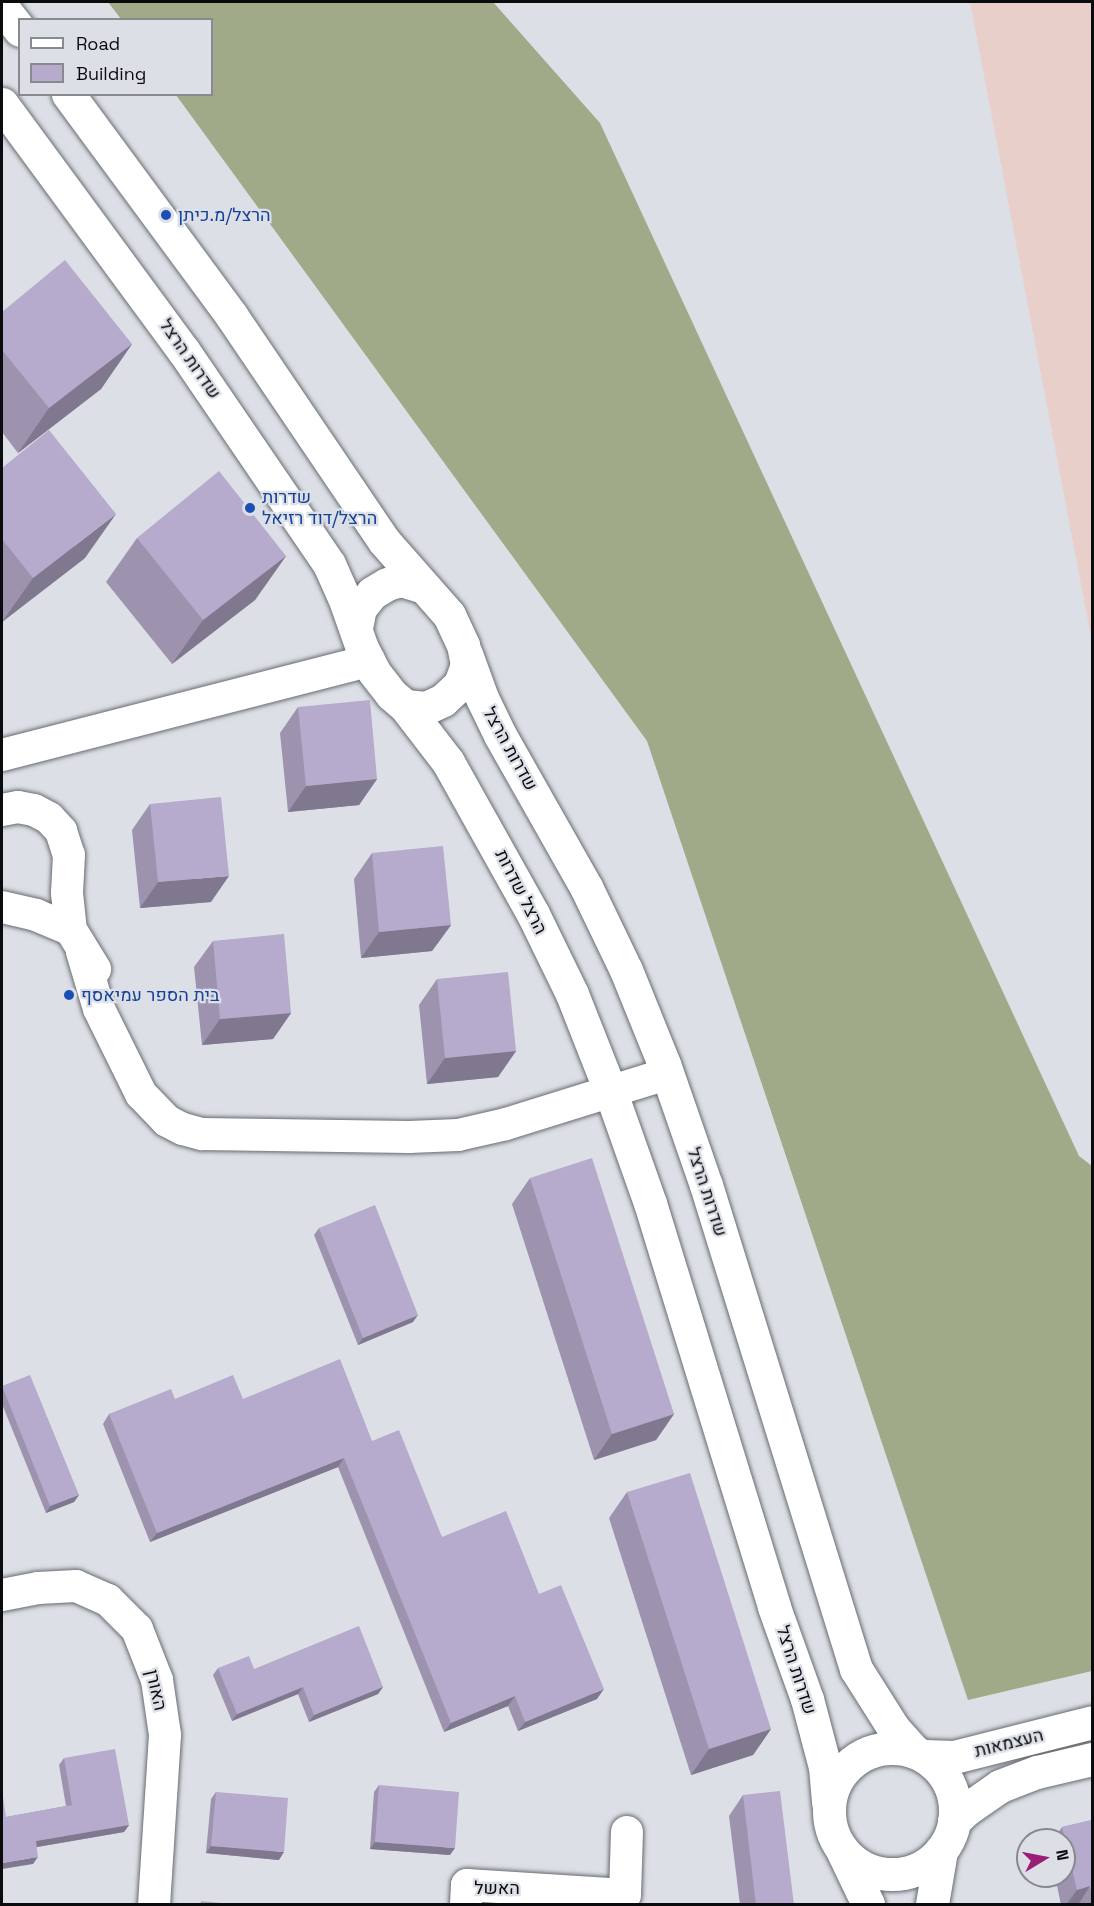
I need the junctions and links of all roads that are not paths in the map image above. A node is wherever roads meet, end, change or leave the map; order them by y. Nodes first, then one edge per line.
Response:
1 (2, 7) edge
2 (18, 27) edge
3 (69, 96) edge
4 (2, 104) edge
5 (424, 587) junction
6 (356, 628) junction
7 (463, 645) junction
8 (369, 662) junction
9 (405, 706) junction
10 (2, 755) edge
11 (2, 810) edge
12 (2, 907) edge
13 (76, 941) junction
14 (667, 1074) junction
15 (611, 1093) junction
16 (2, 1595) edge
17 (1092, 1722) edge
18 (919, 1754) junction
19 (1092, 1759) edge
20 (828, 1803) junction
21 (954, 1821) junction
22 (627, 1832) dead end
23 (840, 1848) junction
24 (941, 1851) junction
25 (154, 1905) edge
26 (466, 1905) edge
27 (868, 1905) edge
28 (933, 1905) edge

1 - 2 main road
3 - 5 main road
4 - 6 main road, שדרות הרצל
5 - 6 main road
5 - 7 main road
6 - 8 main road
7 - 9 main road
7 - 14 main road, שדרות הרצל
8 - 9 main road
8 - 10 street
9 - 15 main road, הרצל שדרות
11 - 13 street
12 - 13 street
13 - 15 street
14 - 15 street
14 - 18 main road, שדרות הרצל
15 - 20 main road, שדרות הרצל
16 - 25 street, האורן
17 - 18 main road, העצמאות
18 - 20 main road
18 - 21 main road
19 - 21 main road, העצמאות
20 - 23 main road
21 - 24 main road
22 - 26 street, האשל
23 - 24 main road
23 - 27 main road
24 - 28 main road

